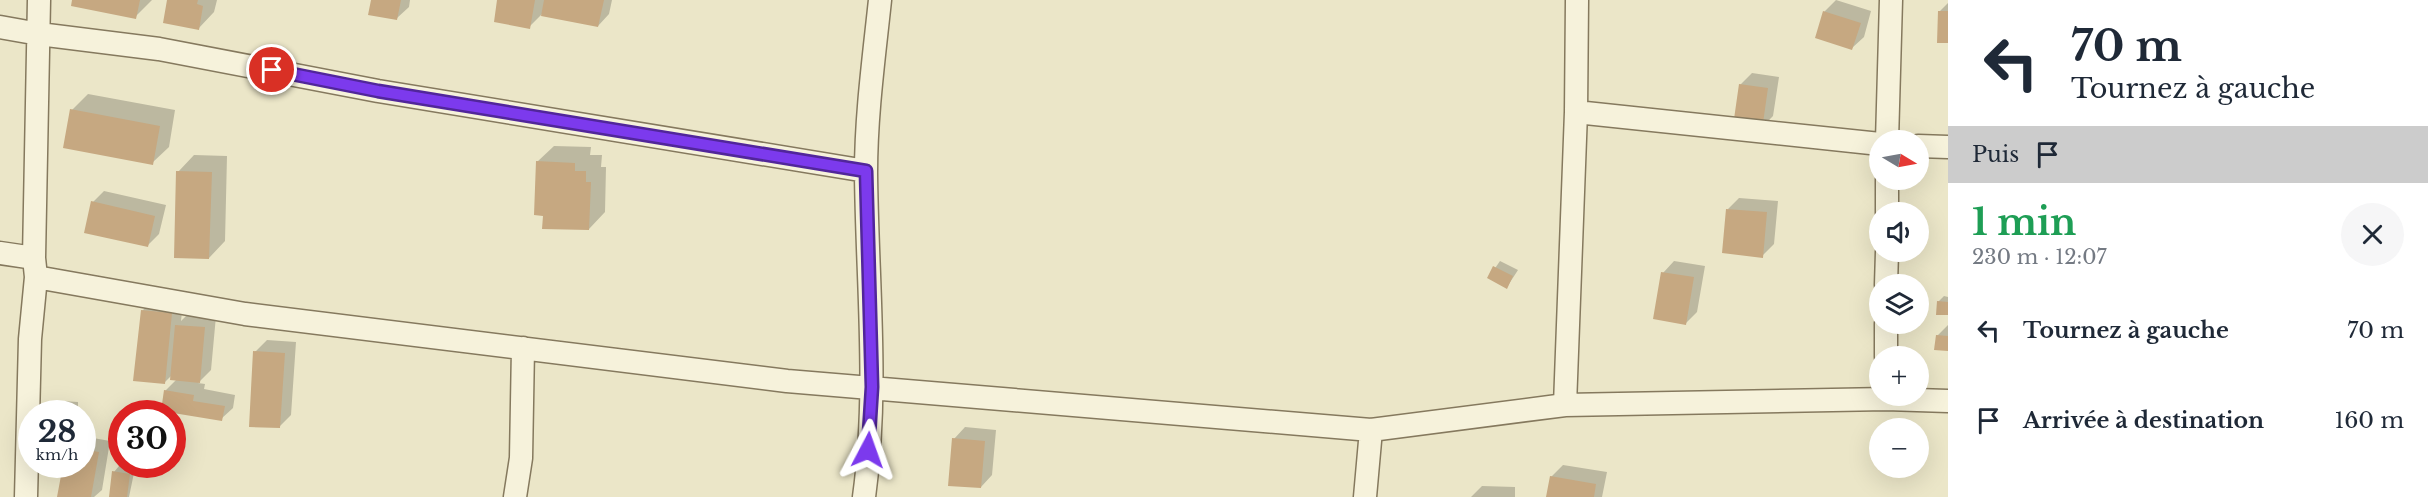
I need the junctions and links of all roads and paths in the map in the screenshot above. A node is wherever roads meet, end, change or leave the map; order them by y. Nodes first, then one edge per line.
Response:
1 (39, 0) edge
2 (880, 0) edge
3 (1577, 0) edge
4 (1890, 0) edge
5 (0, 27) edge
6 (39, 34) junction
7 (1576, 112) junction
8 (1887, 130) edge
9 (1869, 143) edge
10 (1929, 146) edge
11 (1948, 147) edge
12 (866, 171) junction
13 (0, 253) edge
14 (35, 268) junction
15 (523, 348) junction
16 (872, 387) junction
17 (1869, 397) edge
18 (1929, 400) edge
19 (1948, 401) edge
20 (1565, 405) junction
21 (1371, 430) junction
22 (26, 497) edge
23 (515, 497) edge
24 (864, 497) edge
25 (1365, 497) edge

1 - 6 street
2 - 12 street
3 - 7 street
4 - 8 street
5 - 6 street
6 - 12 street
6 - 14 street
7 - 9 street
7 - 20 street
10 - 11 street
12 - 16 street
13 - 14 street
14 - 15 street
14 - 22 street
15 - 16 street
15 - 23 street
16 - 21 street
16 - 24 street
17 - 20 street
18 - 19 street
20 - 21 street
21 - 25 street

